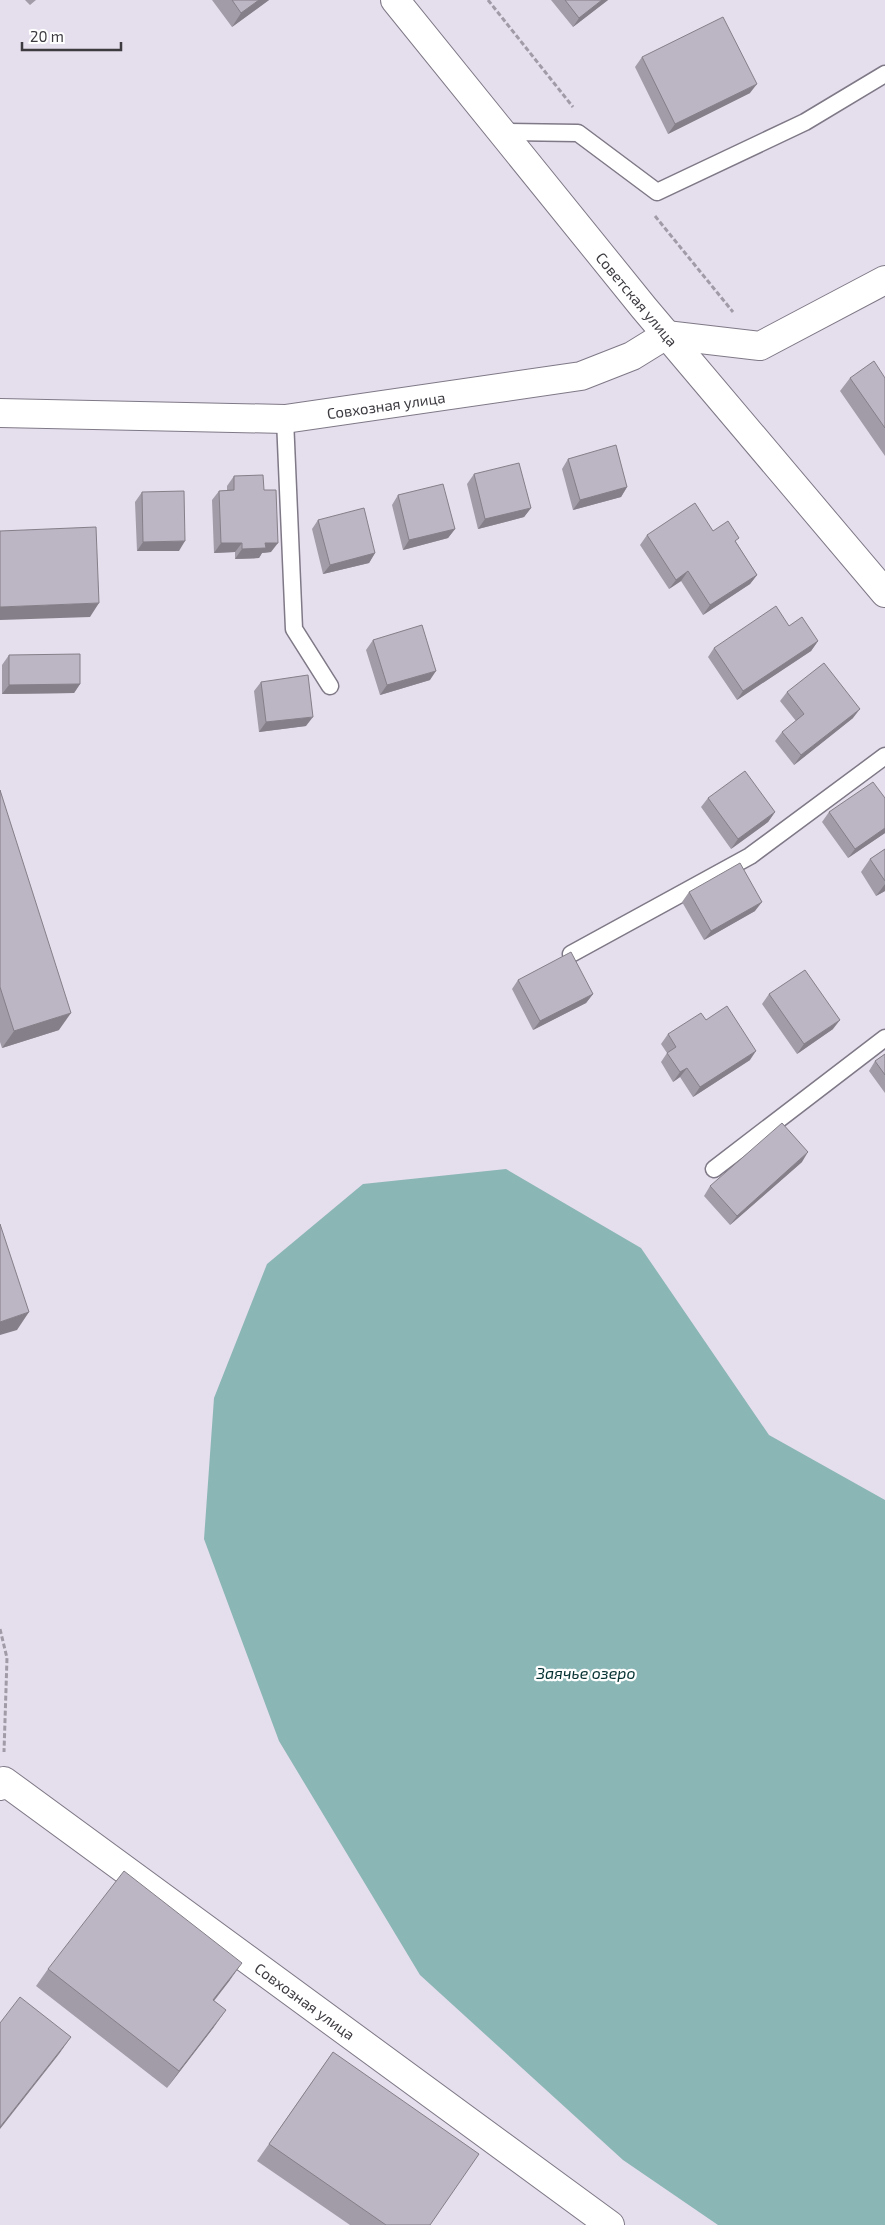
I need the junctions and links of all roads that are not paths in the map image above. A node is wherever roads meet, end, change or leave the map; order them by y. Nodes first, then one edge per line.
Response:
1 (394, 0) edge
2 (885, 74) edge
3 (501, 132) junction
4 (885, 280) edge
5 (666, 335) junction
6 (0, 413) edge
7 (286, 419) junction
8 (885, 593) edge
9 (330, 686) dead end
10 (885, 756) edge
11 (571, 954) edge
12 (885, 1038) edge
13 (714, 1169) dead end
14 (2, 1783) edge
15 (610, 2225) edge

1 - 3 street, Советская улица
2 - 3 lane
3 - 5 street, Советская улица
4 - 5 street
5 - 7 street, Совхозная улица
5 - 8 street, Советская улица
6 - 7 street, Совхозная улица
7 - 9 lane
10 - 11 lane
12 - 13 lane
14 - 15 street, Совхозная улица

